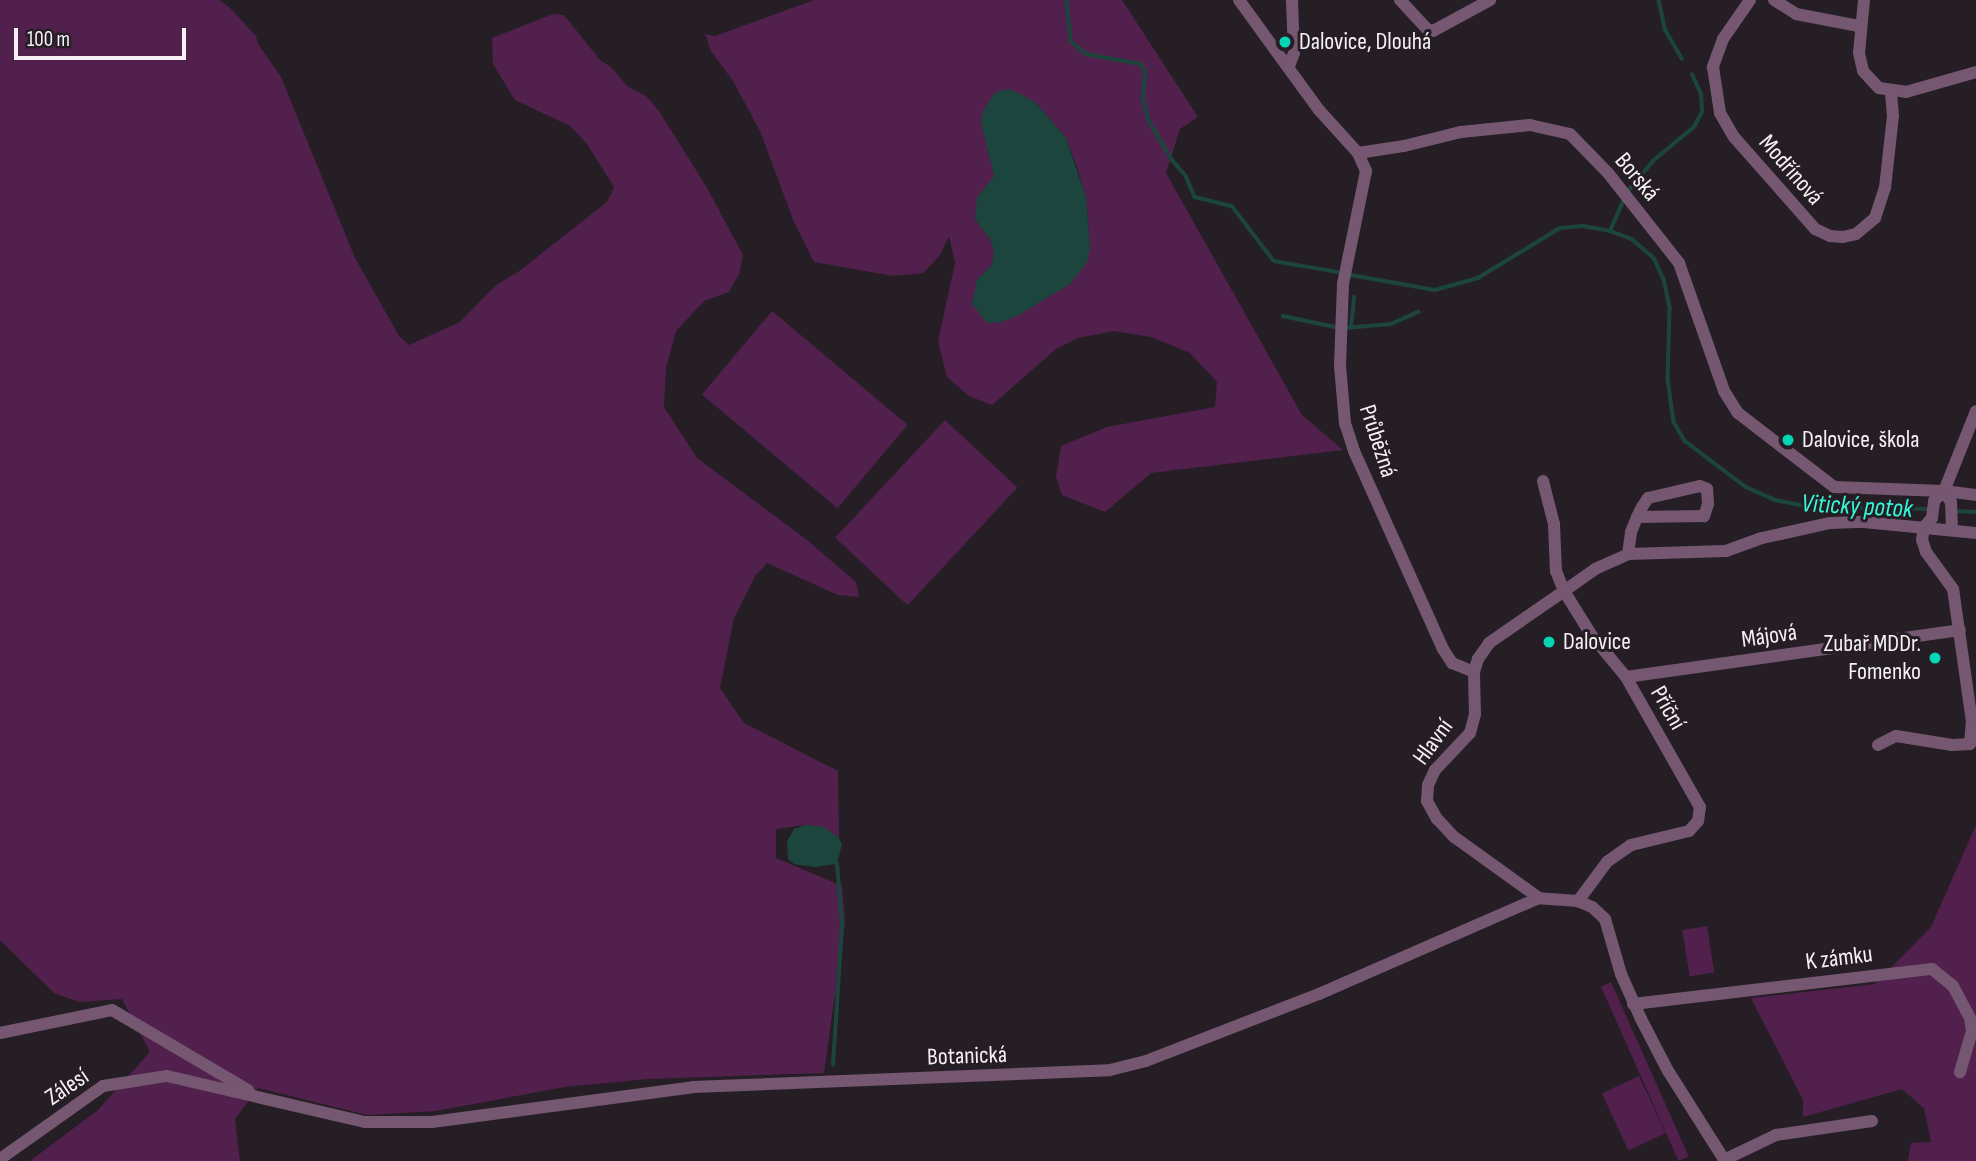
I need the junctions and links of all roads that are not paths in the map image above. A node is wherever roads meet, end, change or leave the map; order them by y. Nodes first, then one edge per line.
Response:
1 (1238, 0) edge
2 (1292, 0) edge
3 (1400, 0) edge
4 (1490, 0) edge
5 (1750, 0) edge
6 (1774, 0) edge
7 (1864, 0) edge
8 (1859, 26) junction
9 (1289, 66) junction
10 (1976, 72) edge
11 (1891, 92) junction
12 (1358, 153) junction
13 (1976, 411) edge
14 (1544, 481) dead end
15 (1976, 495) edge
16 (1948, 496) junction
17 (1637, 517) junction
18 (1928, 523) junction
19 (1952, 524) junction
20 (1976, 533) edge
21 (1628, 554) junction
22 (1564, 591) junction
23 (1960, 630) junction
24 (1474, 672) junction
25 (1626, 677) junction
26 (1878, 745) dead end
27 (1539, 898) junction
28 (1578, 901) junction
29 (1633, 1003) junction
30 (0, 1033) edge
31 (1960, 1072) dead end
32 (167, 1076) joint
33 (260, 1097) junction
34 (1872, 1121) dead end
35 (0, 1159) edge
36 (1725, 1160) edge

1 - 9 street
2 - 9 street
3 - 4 street
5 - 11 street, Modřínová
6 - 8 street
7 - 8 street
8 - 11 street
9 - 12 street
10 - 11 street
12 - 16 street, Borská
12 - 24 street, Průběžná
13 - 16 street
14 - 22 street, Příční
15 - 16 street, Borská
16 - 18 street
16 - 19 street
17 - 17 street
17 - 21 street
18 - 19 street
18 - 21 street
18 - 23 street
19 - 20 street
21 - 22 street
22 - 24 street
22 - 25 street, Příční
23 - 25 street, Májová
23 - 26 street
24 - 27 street, Hlavní
25 - 28 street, Příční
27 - 28 street
27 - 33 street, Botanická
28 - 29 street
29 - 31 street, K zámku
29 - 36 street
30 - 33 street
32 - 33 street, Botanická
32 - 35 street, Zálesí
34 - 36 street

